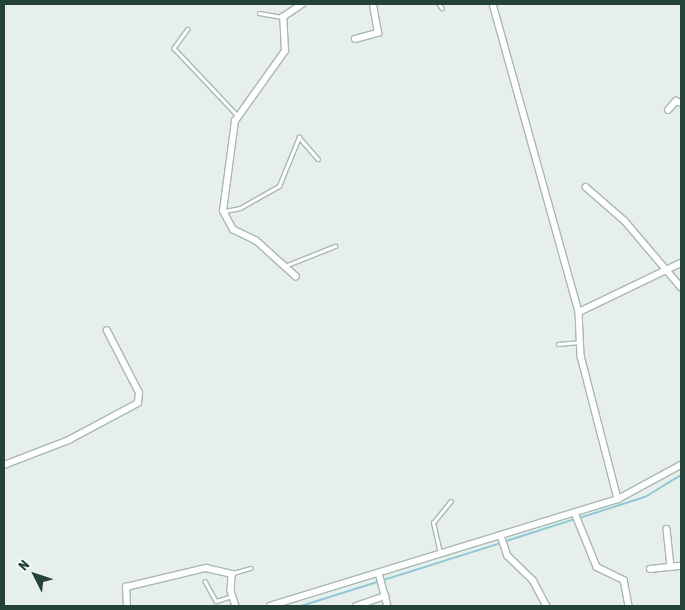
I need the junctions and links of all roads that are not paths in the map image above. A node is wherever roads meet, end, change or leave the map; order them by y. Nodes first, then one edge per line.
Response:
1 (302, 4) edge
2 (374, 4) edge
3 (439, 4) edge
4 (493, 4) edge
5 (442, 8) dead end
6 (259, 13) dead end
7 (283, 17) junction
8 (188, 29) dead end
9 (355, 39) dead end
10 (681, 102) edge
11 (668, 110) dead end
12 (238, 116) junction
13 (318, 159) dead end
14 (586, 187) dead end
15 (223, 211) junction
16 (334, 246) dead end
17 (681, 263) edge
18 (281, 267) junction
19 (666, 271) junction
20 (296, 277) dead end
21 (681, 287) edge
22 (579, 312) junction
23 (107, 331) dead end
24 (580, 342) junction
25 (558, 344) dead end
26 (4, 464) edge
27 (681, 465) edge
28 (618, 499) junction
29 (450, 501) dead end
30 (575, 513) junction
31 (667, 529) dead end
32 (502, 538) junction
33 (441, 554) junction
34 (681, 566) edge
35 (671, 567) junction
36 (250, 568) dead end
37 (650, 569) dead end
38 (379, 573) junction
39 (232, 574) junction
40 (205, 580) dead end
41 (232, 596) junction
42 (385, 596) junction
43 (127, 606) edge
44 (236, 606) edge
45 (270, 606) edge
46 (356, 606) edge
47 (388, 606) edge
48 (547, 606) edge
49 (629, 606) edge

1 - 7 street
2 - 9 street
3 - 5 lane
4 - 22 street
6 - 7 lane
7 - 12 street
8 - 12 lane
10 - 11 street
12 - 15 street
13 - 15 lane
14 - 19 street
15 - 18 street
16 - 18 lane
17 - 19 street
18 - 20 street
19 - 21 street
19 - 22 street
22 - 24 street
23 - 26 street
24 - 25 lane
24 - 28 street
27 - 28 street
28 - 30 street
29 - 33 lane
30 - 32 street
30 - 49 street
31 - 35 street
32 - 33 street
32 - 48 street
33 - 38 street
34 - 35 street
35 - 37 street
36 - 39 lane
38 - 42 street
38 - 45 street
39 - 41 street
39 - 43 street
40 - 41 lane
41 - 44 street
42 - 46 street
42 - 47 street

